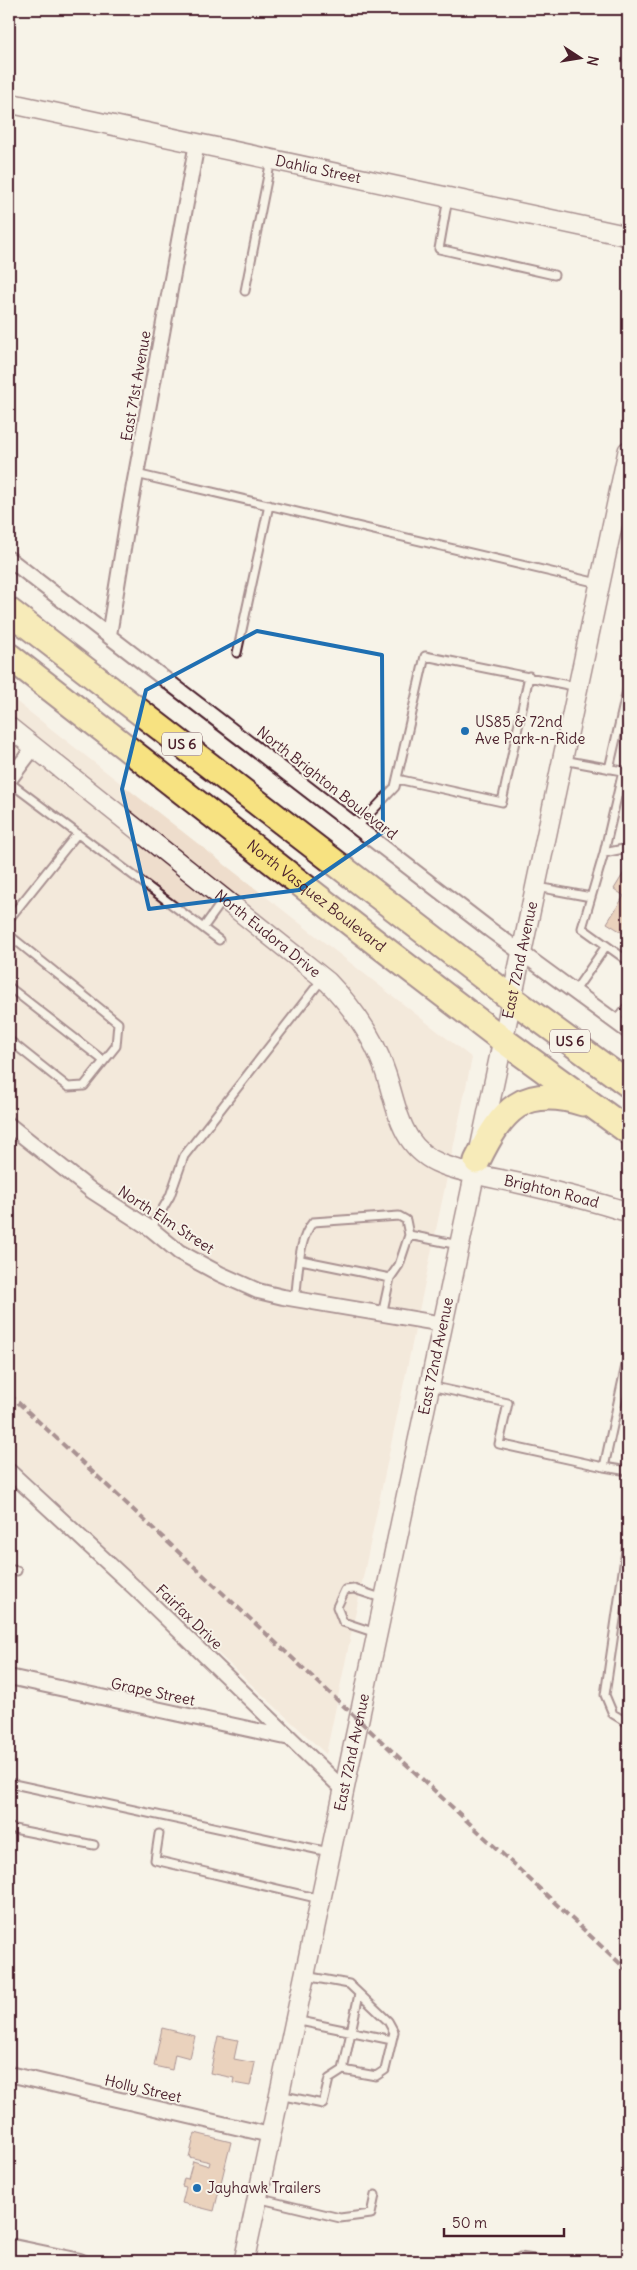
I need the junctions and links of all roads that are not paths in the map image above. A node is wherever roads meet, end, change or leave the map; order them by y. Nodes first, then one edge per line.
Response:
1 (9, 103) edge
2 (198, 144) junction
3 (271, 159) junction
4 (448, 197) junction
5 (628, 236) edge
6 (554, 275) dead end
7 (245, 291) dead end
8 (628, 451) edge
9 (136, 474) junction
10 (269, 505) junction
11 (9, 559) edge
12 (600, 583) junction
13 (9, 611) edge
14 (109, 635) junction
15 (237, 653) dead end
16 (9, 656) edge
17 (529, 676) junction
18 (628, 686) edge
19 (578, 687) junction
20 (9, 727) edge
21 (34, 747) junction
22 (563, 760) junction
23 (609, 769) junction
24 (626, 772) edge
25 (397, 779) junction
26 (9, 781) edge
27 (357, 827) junction
28 (77, 834) junction
29 (628, 848) edge
30 (604, 853) junction
31 (536, 886) junction
32 (591, 897) junction
33 (225, 899) junction
34 (9, 919) edge
35 (203, 928) junction
36 (9, 935) edge
37 (219, 940) dead end
38 (606, 946) junction
39 (522, 954) junction
40 (628, 961) edge
41 (323, 978) junction
42 (9, 987) edge
43 (574, 992) junction
44 (512, 999) junction
45 (628, 1006) edge
46 (615, 1021) junction
47 (628, 1031) edge
48 (9, 1040) edge
49 (503, 1040) junction
50 (104, 1061) junction
51 (628, 1084) edge
52 (593, 1106) junction
53 (9, 1125) edge
54 (628, 1131) edge
55 (476, 1167) junction
56 (628, 1212) edge
57 (151, 1229) junction
58 (409, 1235) junction
59 (459, 1245) junction
60 (301, 1260) junction
61 (390, 1278) junction
62 (296, 1299) junction
63 (382, 1315) junction
64 (443, 1324) junction
65 (628, 1356) edge
66 (430, 1386) junction
67 (604, 1467) junction
68 (9, 1471) edge
69 (628, 1471) edge
70 (628, 1537) edge
71 (9, 1569) edge
72 (17, 1571) dead end
73 (385, 1600) junction
74 (378, 1634) junction
75 (9, 1677) edge
76 (628, 1723) edge
77 (290, 1738) junction
78 (9, 1783) edge
79 (344, 1790) junction
80 (9, 1828) edge
81 (159, 1834) dead end
82 (94, 1845) dead end
83 (330, 1852) junction
84 (320, 1899) junction
85 (304, 1976) junction
86 (359, 1994) junction
87 (295, 2020) junction
88 (351, 2032) junction
89 (392, 2040) junction
90 (343, 2070) junction
91 (9, 2074) edge
92 (279, 2095) junction
93 (270, 2136) junction
94 (375, 2195) dead end
95 (257, 2198) junction
96 (9, 2246) edge
97 (80, 2261) edge
98 (244, 2261) edge
99 (514, 2261) edge
100 (548, 2261) edge

1 - 2 street, Dahlia Street
2 - 3 street, Dahlia Street
2 - 9 street, East 71st Avenue
3 - 4 street, Dahlia Street
3 - 7 lane
4 - 5 street, Dahlia Street
4 - 6 lane
8 - 12 street, East 72nd Avenue
9 - 10 lane
9 - 14 street, East 71st Avenue
10 - 12 lane
10 - 15 lane
11 - 14 street, North Brighton Boulevard
12 - 19 street, East 72nd Avenue
13 - 44 highway, US 6
14 - 27 street, North Brighton Boulevard
16 - 49 highway, North Vasquez Boulevard / US 6
17 - 19 lane
17 - 25 lane
17 - 25 lane
18 - 23 lane
19 - 22 street, East 72nd Avenue
20 - 21 street, North Eudora Drive
21 - 26 street
21 - 33 street, North Eudora Drive
22 - 23 lane
22 - 31 street, East 72nd Avenue
23 - 24 lane
24 - 30 lane
25 - 27 lane
26 - 28 lane
27 - 39 street, North Brighton Boulevard
28 - 34 lane
28 - 35 lane
29 - 30 lane
30 - 32 lane
31 - 32 lane
31 - 39 street, East 72nd Avenue
32 - 38 lane
33 - 35 lane
33 - 41 street, North Eudora Drive
35 - 37 lane
36 - 50 lane
38 - 40 lane
38 - 43 lane
39 - 43 street, North Brighton Boulevard
39 - 44 street, East 72nd Avenue
41 - 55 street, North Eudora Drive
41 - 57 lane
42 - 50 lane
43 - 46 street, North Brighton Boulevard
44 - 49 street, East 72nd Avenue
44 - 51 highway, US 6
45 - 46 lane
46 - 47 street, North Brighton Boulevard
48 - 50 lane
49 - 52 highway, North Vasquez Boulevard / US 6
49 - 55 street, East 72nd Avenue
52 - 54 highway, North Vasquez Boulevard / US 6
52 - 55 highway
53 - 57 street, North Elm Street
55 - 56 street, Brighton Road
55 - 59 street, East 72nd Avenue
57 - 62 street, North Elm Street
58 - 59 lane
58 - 60 lane
58 - 61 lane
59 - 64 street, East 72nd Avenue
60 - 61 lane
60 - 62 lane
61 - 63 lane
62 - 63 street, North Elm Street
63 - 64 street, North Elm Street
64 - 66 street, East 72nd Avenue
65 - 67 lane
66 - 67 lane
66 - 73 street, East 72nd Avenue
67 - 69 lane
68 - 77 street, Fairfax Drive
70 - 76 lane
71 - 72 lane
73 - 74 street, East 72nd Avenue
73 - 74 lane
74 - 79 street, East 72nd Avenue
75 - 77 street, Grape Street
77 - 79 street, Fairfax Drive
78 - 83 lane
79 - 83 street, East 72nd Avenue
80 - 82 lane
81 - 84 lane
83 - 84 street, East 72nd Avenue
84 - 85 street, East 72nd Avenue
85 - 86 lane
85 - 87 street, East 72nd Avenue
86 - 88 lane
86 - 89 lane
87 - 88 lane
87 - 92 street, East 72nd Avenue
88 - 89 lane
88 - 90 lane
89 - 90 lane
90 - 92 lane
91 - 93 street, Holly Street
92 - 93 street, East 72nd Avenue
93 - 95 street, East 72nd Avenue
94 - 95 lane
95 - 98 street, East 72nd Avenue
96 - 97 street
99 - 100 lane

